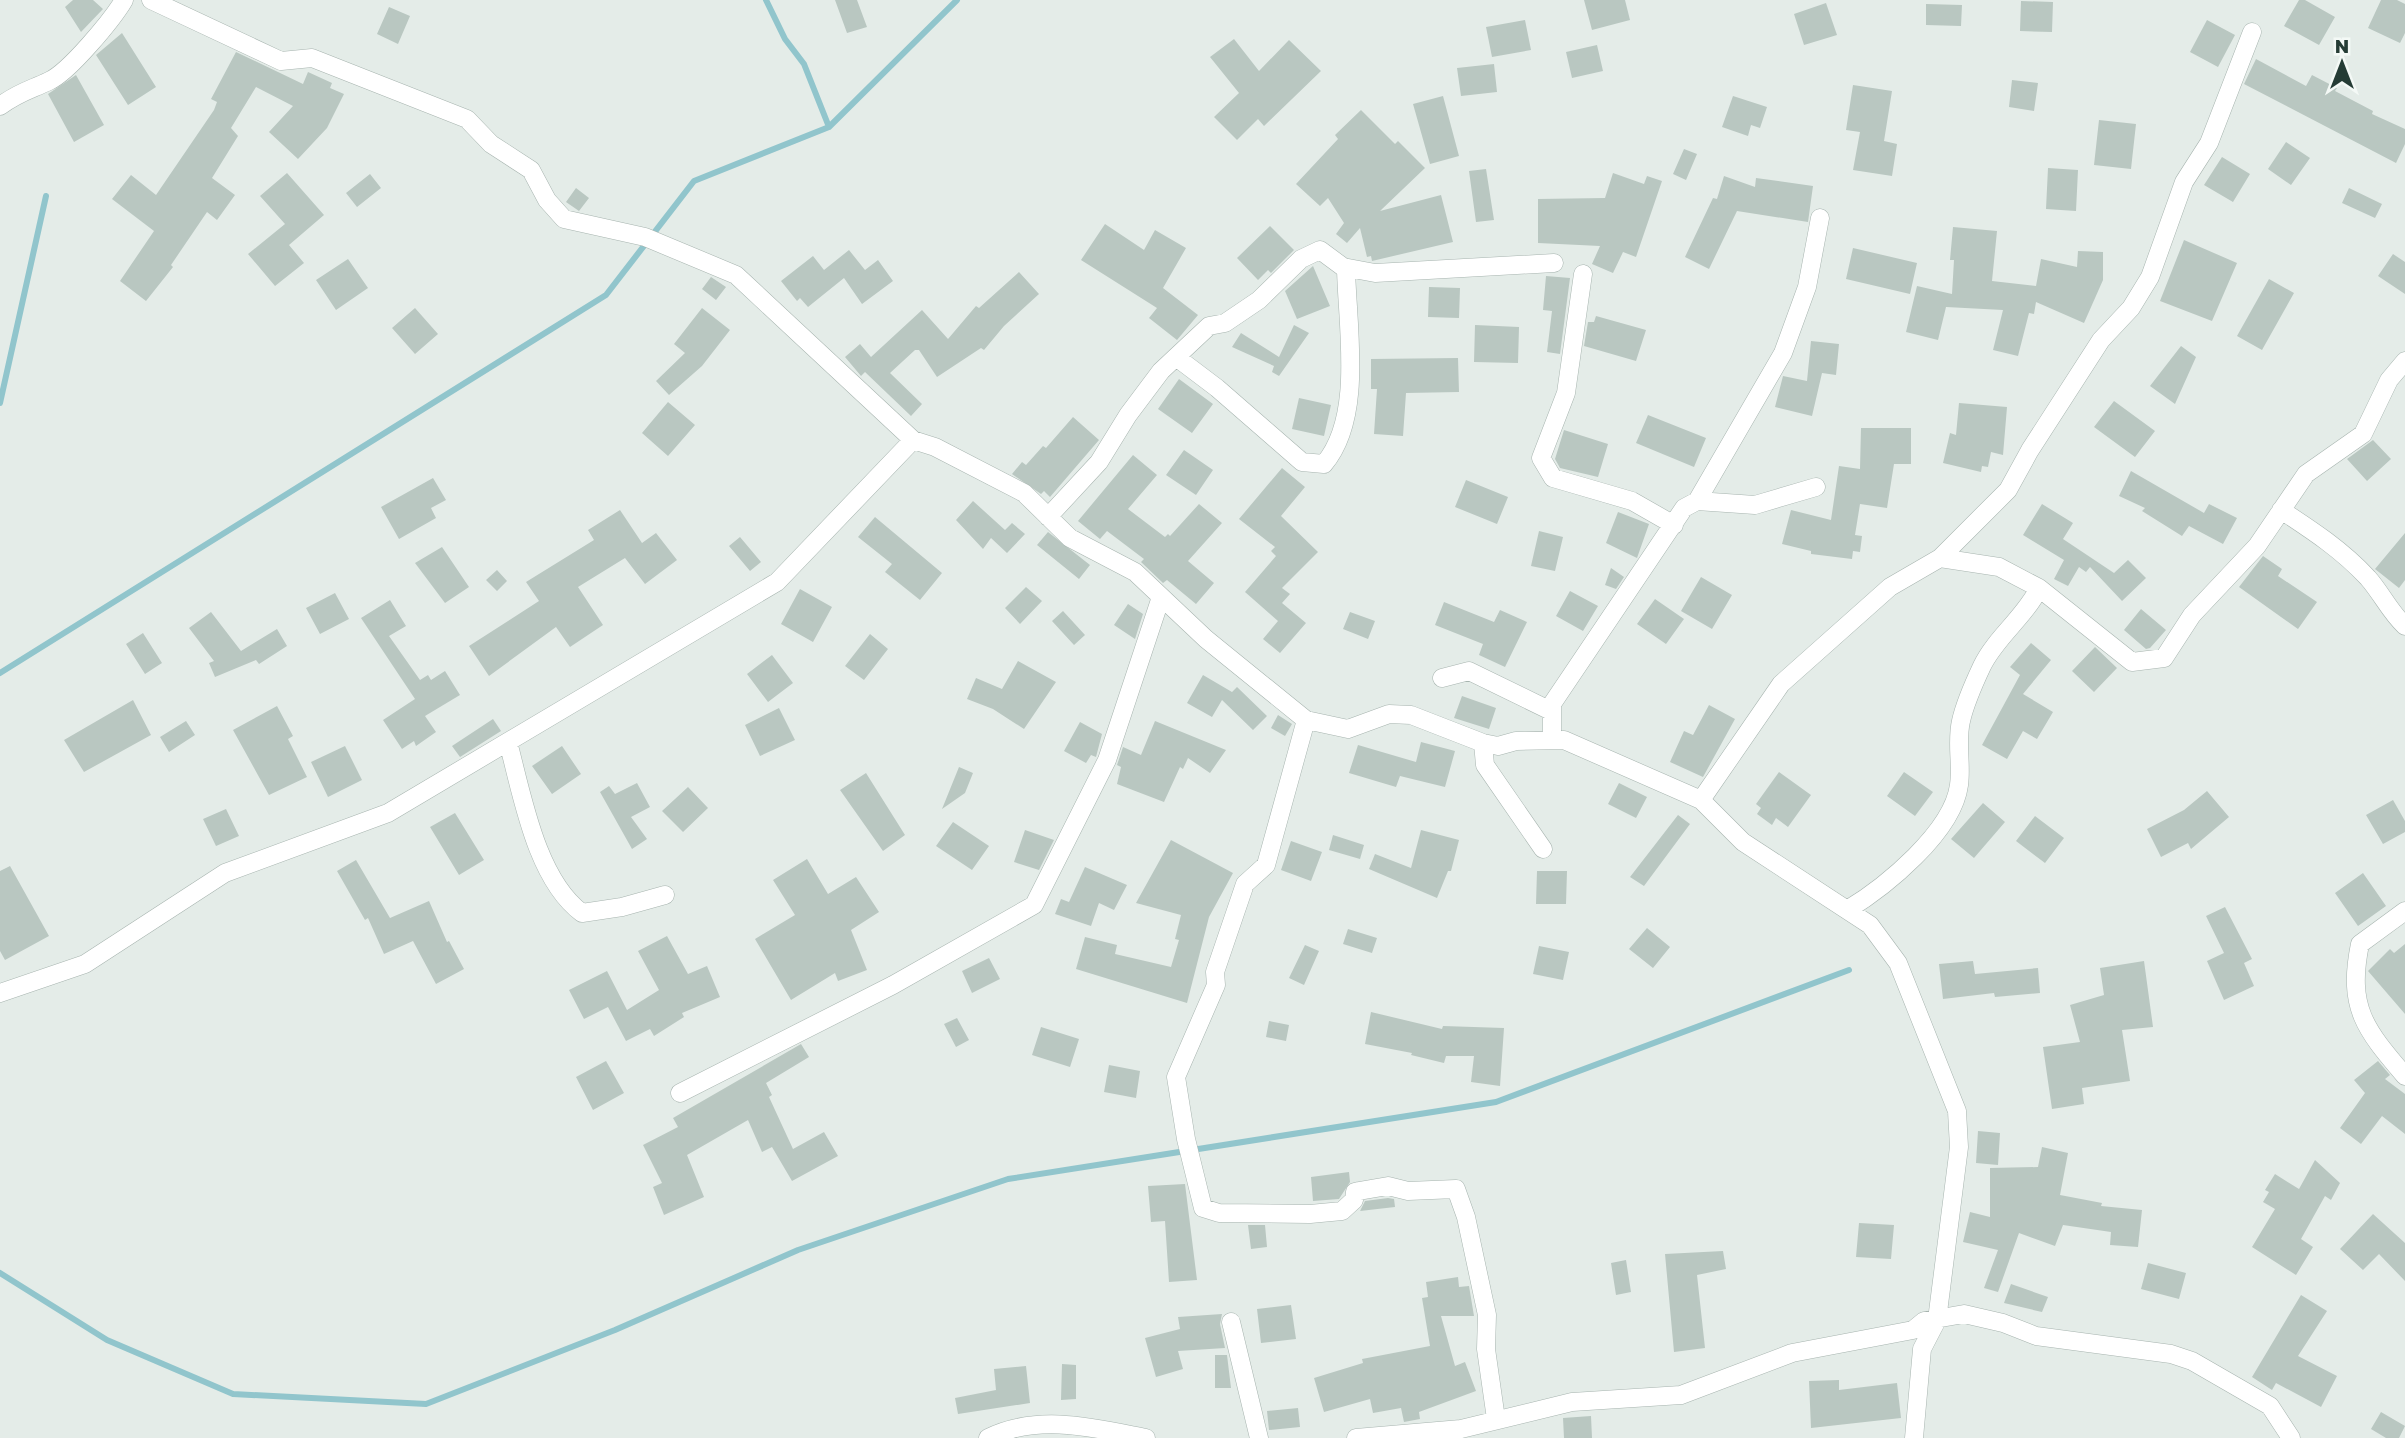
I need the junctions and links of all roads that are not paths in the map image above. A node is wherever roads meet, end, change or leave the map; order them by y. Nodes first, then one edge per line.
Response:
1 (124, 0) edge
2 (151, 0) edge
3 (2252, 32) dead end
4 (0, 106) edge
5 (1820, 218) dead end
6 (1554, 263) dead end
7 (1346, 268) junction
8 (1583, 274) dead end
9 (1176, 357) junction
10 (2405, 361) edge
11 (913, 440) junction
12 (1816, 487) dead end
13 (1697, 502) junction
14 (2281, 510) junction
15 (1048, 517) junction
16 (1674, 526) junction
17 (1940, 558) junction
18 (2039, 588) junction
19 (1161, 597) junction
20 (2405, 626) edge
21 (1442, 678) dead end
22 (1551, 711) junction
23 (1307, 720) junction
24 (1552, 739) junction
25 (508, 742) junction
26 (1483, 743) junction
27 (1701, 800) junction
28 (1543, 849) dead end
29 (665, 895) dead end
30 (1847, 910) junction
31 (2405, 911) edge
32 (0, 993) edge
33 (2405, 1076) edge
34 (680, 1093) dead end
35 (1937, 1320) junction
36 (1231, 1322) dead end
37 (1496, 1419) junction
38 (988, 1438) edge
39 (1146, 1438) edge
40 (1259, 1438) edge
41 (1356, 1438) edge
42 (1914, 1438) edge
43 (2291, 1438) edge

1 - 4 street
2 - 11 street
3 - 17 street
5 - 13 street
6 - 7 street
7 - 9 street
7 - 9 street
8 - 16 street
9 - 15 street
10 - 14 street
11 - 15 street
11 - 25 street
12 - 13 street
13 - 16 street
14 - 18 street
14 - 20 street
15 - 19 street
16 - 22 street
17 - 18 street
17 - 27 street
18 - 30 street
19 - 23 street
19 - 34 street
21 - 22 street
22 - 24 street
23 - 26 street
23 - 37 street
24 - 26 street
24 - 27 street
25 - 29 street
25 - 32 street
26 - 28 street
27 - 30 street
30 - 35 street
31 - 33 street
35 - 37 street
35 - 42 street
35 - 43 street
36 - 40 street
37 - 41 street
38 - 39 street

